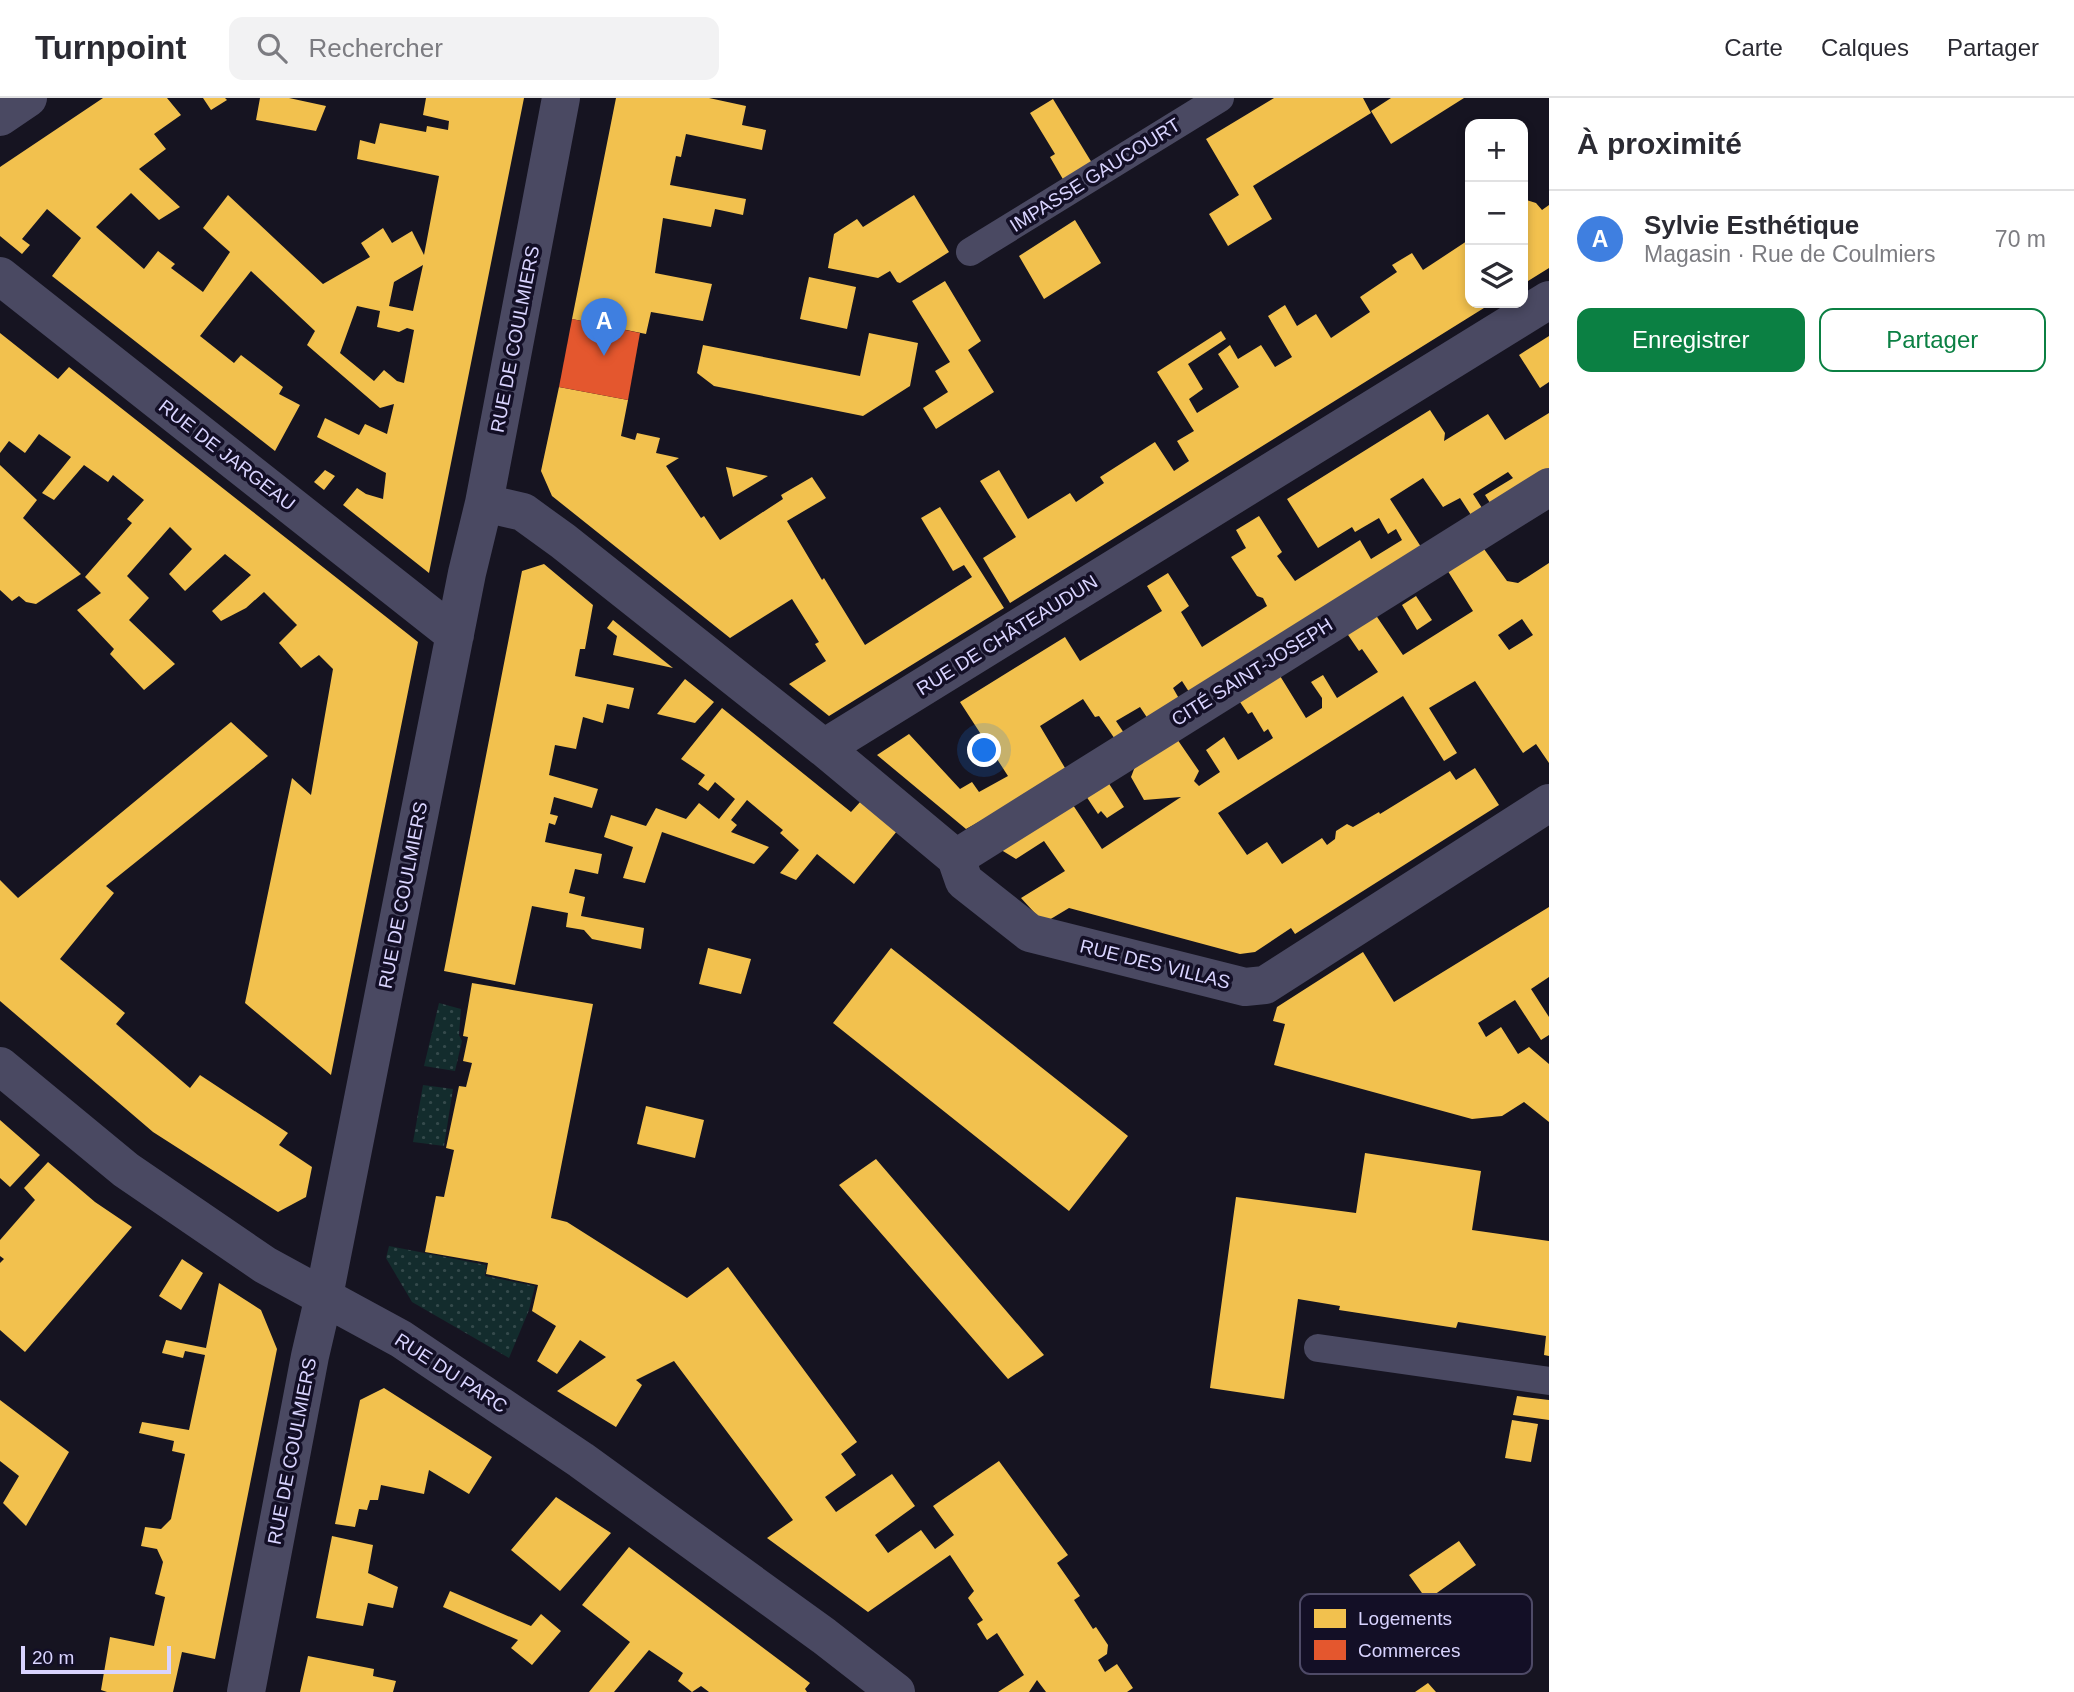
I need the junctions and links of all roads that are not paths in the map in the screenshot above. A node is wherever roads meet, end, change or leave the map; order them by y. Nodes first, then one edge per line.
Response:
1 (28, 98) edge
2 (561, 98) edge
3 (1220, 98) edge
4 (0, 117) edge
5 (970, 252) dead end
6 (0, 276) edge
7 (1549, 300) edge
8 (1549, 487) edge
9 (484, 503) junction
10 (455, 635) junction
11 (824, 748) junction
12 (1549, 803) edge
13 (956, 858) junction
14 (0, 1066) edge
15 (324, 1296) junction
16 (1318, 1348) dead end
17 (1549, 1381) edge
18 (246, 1692) edge
19 (896, 1692) edge

1 - 4 street
2 - 9 street, RUE DE COULMIERS
3 - 5 lane, IMPASSE GAUCOURT
6 - 10 street, RUE DE JARGEAU
7 - 11 street, RUE DE CHÂTEAUDUN
8 - 13 street, CITÉ SAINT-JOSEPH
9 - 10 street, RUE DE COULMIERS
9 - 11 street
10 - 15 street, RUE DE COULMIERS
11 - 13 street, RUE DES VILLAS
12 - 13 street, RUE DES VILLAS
14 - 15 street, RUE DU PARC
15 - 18 street, RUE DE COULMIERS
15 - 19 street, RUE DU PARC
16 - 17 lane

